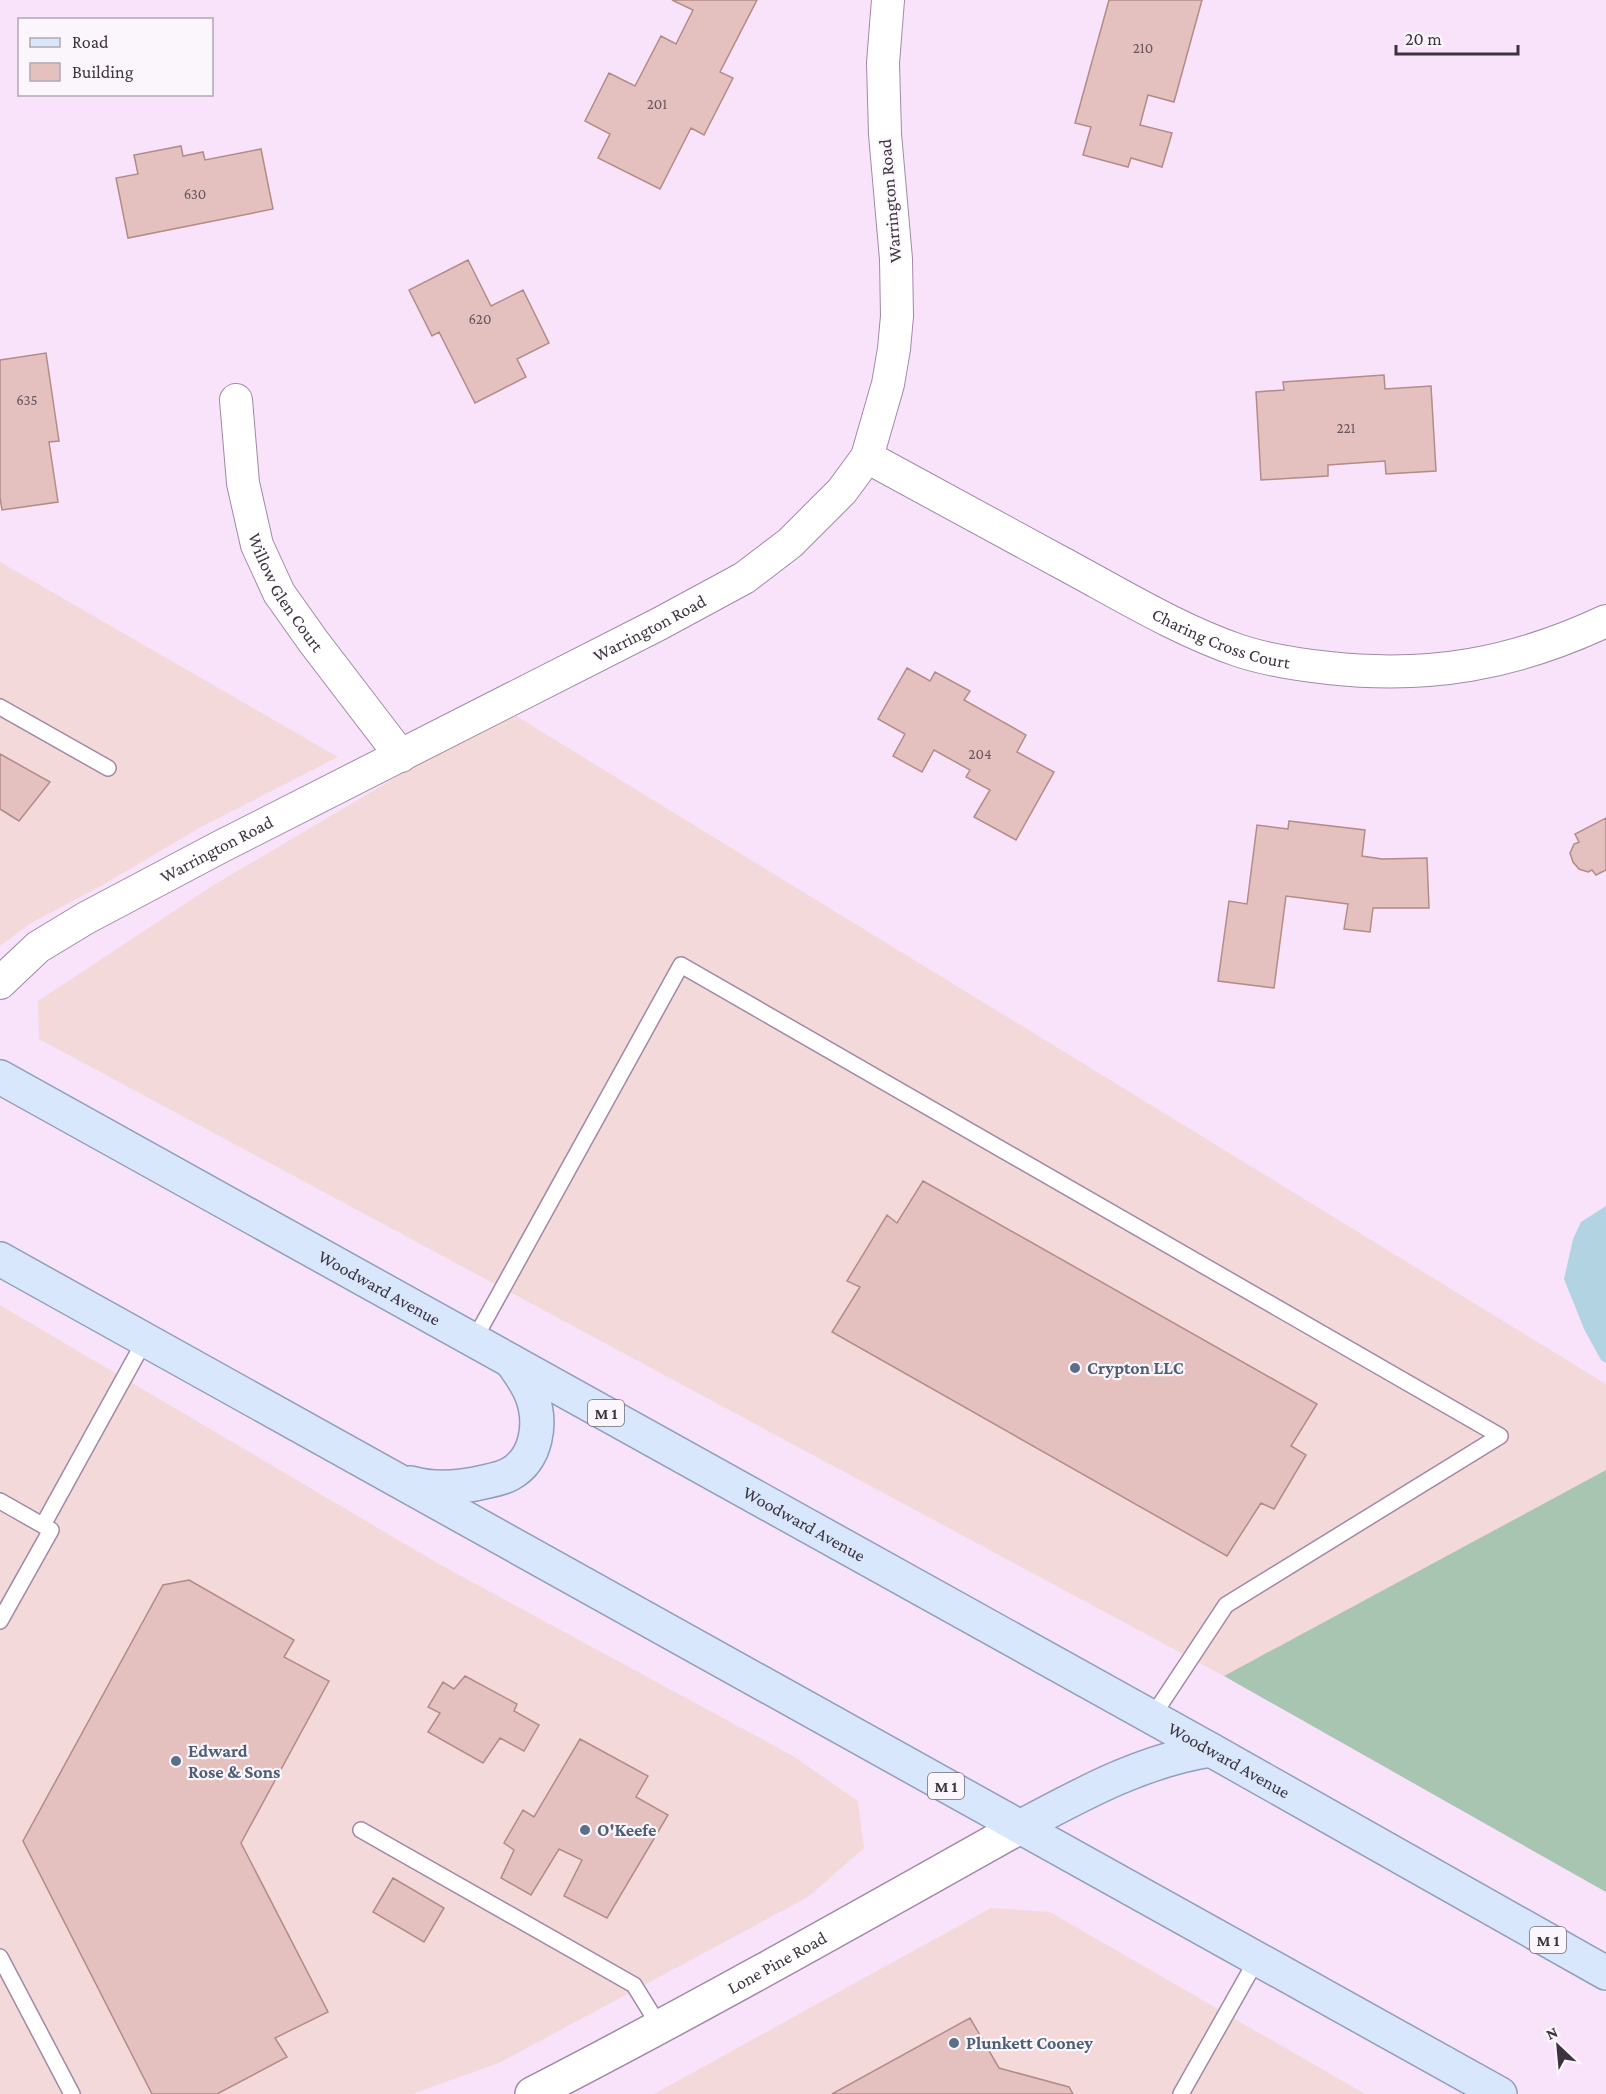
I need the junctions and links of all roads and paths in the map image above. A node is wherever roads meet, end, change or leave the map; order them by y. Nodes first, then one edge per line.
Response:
1 (888, 0) edge
2 (236, 400) dead end
3 (867, 457) junction
4 (1606, 621) edge
5 (0, 706) edge
6 (401, 756) junction
7 (108, 768) dead end
8 (0, 983) edge
9 (0, 1077) edge
10 (0, 1259) edge
11 (145, 1340) junction
12 (474, 1340) junction
13 (511, 1360) junction
14 (392, 1477) junction
15 (0, 1501) edge
16 (43, 1525) junction
17 (0, 1621) edge
18 (1152, 1717) junction
19 (1211, 1750) junction
20 (1020, 1827) junction
21 (361, 1830) dead end
22 (0, 1957) edge
23 (1257, 1959) junction
24 (1606, 1973) edge
25 (660, 2027) junction
26 (72, 2094) edge
27 (532, 2094) edge
28 (1181, 2094) edge
29 (1500, 2094) edge

1 - 3 street, Warrington Road
2 - 6 street, Willow Glen Court
3 - 4 street, Charing Cross Court
3 - 6 street, Warrington Road
5 - 7 lane
6 - 8 street, Warrington Road
9 - 12 main road, Woodward Avenue / M 1
10 - 11 main road, M 1
11 - 14 main road, M 1
11 - 16 lane
12 - 13 main road, Woodward Avenue / M 1
12 - 18 lane
13 - 14 main road
13 - 18 main road, Woodward Avenue / M 1
14 - 20 main road, M 1
15 - 16 lane
16 - 17 lane
18 - 19 main road, Woodward Avenue / M 1
19 - 20 main road
19 - 24 main road, Woodward Avenue / M 1
20 - 23 main road, M 1
20 - 25 street, Lone Pine Road
21 - 25 lane
22 - 26 lane
23 - 28 lane
23 - 29 main road, M 1
25 - 27 street, Lone Pine Road

